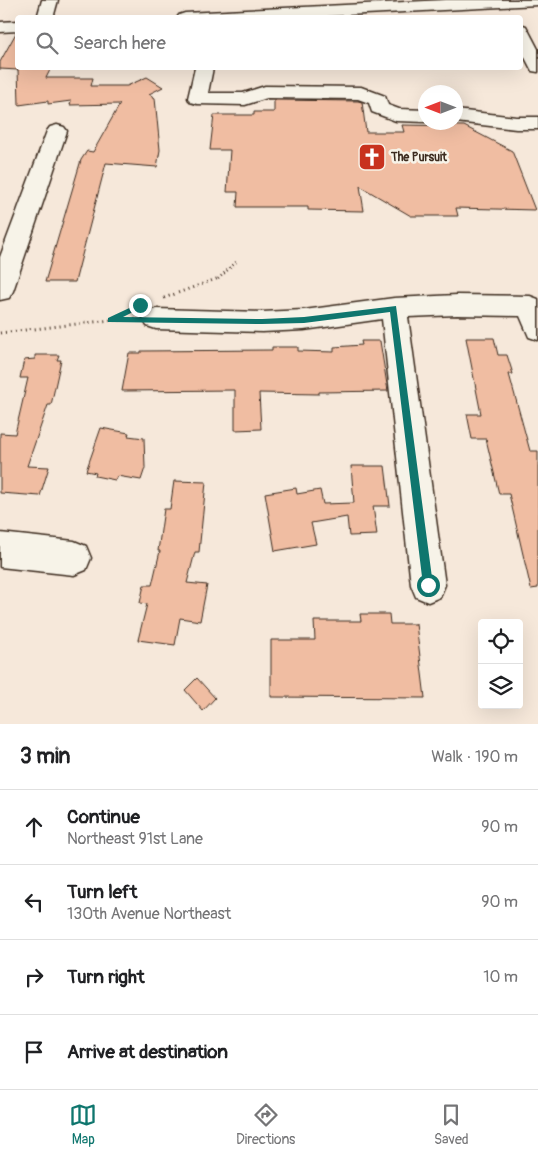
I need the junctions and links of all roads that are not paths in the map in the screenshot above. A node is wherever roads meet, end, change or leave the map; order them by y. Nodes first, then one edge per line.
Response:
1 (50, 0) edge
2 (214, 0) edge
3 (529, 0) edge
4 (500, 2) junction
5 (378, 4) edge
6 (46, 15) edge
7 (212, 15) edge
8 (294, 15) edge
9 (506, 15) edge
10 (15, 26) edge
11 (0, 27) edge
12 (523, 36) edge
13 (538, 68) edge
14 (204, 70) edge
15 (418, 116) edge
16 (463, 117) edge
17 (538, 124) edge
18 (57, 131) dead end
19 (0, 291) edge
20 (151, 308) road end
21 (394, 308) junction
22 (538, 330) edge
23 (0, 550) edge
24 (74, 558) dead end
25 (428, 585) dead end

1 - 6 street
2 - 7 street
3 - 4 street
4 - 5 street
4 - 9 street
5 - 8 street
10 - 11 street
12 - 13 street
14 - 15 street
16 - 17 street
18 - 19 street
20 - 21 street
21 - 22 street
21 - 25 street
23 - 24 street

